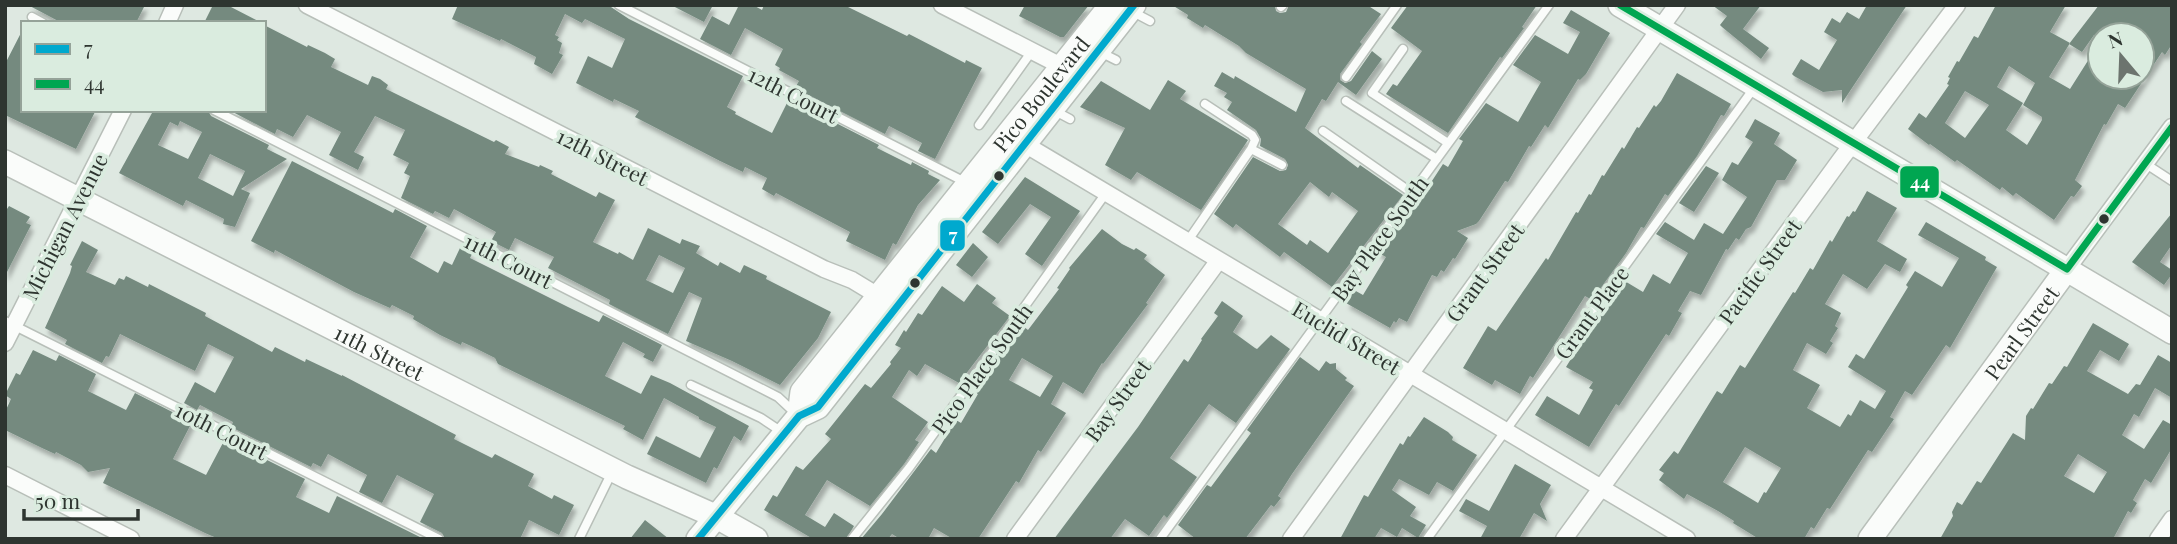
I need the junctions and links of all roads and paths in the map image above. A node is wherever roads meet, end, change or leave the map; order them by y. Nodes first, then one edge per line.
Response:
1 (175, 5) edge
2 (307, 5) edge
3 (619, 5) edge
4 (942, 5) edge
5 (1397, 5) edge
6 (1549, 5) edge
7 (1620, 5) edge
8 (1677, 5) edge
9 (1957, 5) edge
10 (1131, 11) edge
11 (32, 18) dead end
12 (39, 21) edge
13 (168, 21) edge
14 (1660, 29) junction
15 (1403, 49) dead end
16 (1032, 51) junction
17 (1070, 71) junction
18 (1346, 77) dead end
19 (1756, 85) junction
20 (1346, 101) dead end
21 (1205, 104) dead end
22 (122, 112) edge
23 (218, 112) edge
24 (979, 125) dead end
25 (2172, 127) edge
26 (1323, 131) dead end
27 (1016, 140) junction
28 (1448, 143) junction
29 (1853, 144) junction
30 (1251, 149) junction
31 (1437, 159) junction
32 (5, 162) edge
33 (2146, 164) junction
34 (1282, 165) dead end
35 (2172, 181) edge
36 (968, 184) junction
37 (1412, 193) junction
38 (1106, 194) junction
39 (78, 198) junction
40 (1187, 242) junction
41 (1219, 260) junction
42 (2067, 269) junction
43 (888, 302) junction
44 (1320, 320) junction
45 (10, 323) edge
46 (2172, 332) edge
47 (5, 342) edge
48 (1410, 375) junction
49 (691, 385) dead end
50 (792, 425) junction
51 (1506, 430) junction
52 (613, 470) junction
53 (5, 475) edge
54 (1601, 488) junction
55 (715, 516) junction
56 (2172, 519) edge
57 (128, 538) edge
58 (439, 539) edge
59 (579, 539) edge
60 (698, 539) edge
61 (756, 539) edge
62 (852, 539) edge
63 (1015, 539) edge
64 (1160, 539) edge
65 (1291, 539) edge
66 (1427, 539) edge
67 (1564, 539) edge
68 (1687, 539) edge
69 (1870, 539) edge
70 (2158, 539) edge

1 - 13 street
2 - 43 street, 12th Street
3 - 36 lane, 12th Court
4 - 16 street
5 - 18 lane
6 - 28 lane, Bay Place South
7 - 14 street
8 - 14 street, Grant Street
9 - 29 street, Pacific Street
10 - 17 street, Pico Boulevard
10 - 17 street, Pico Boulevard
11 - 12 lane
14 - 19 street
14 - 48 street, Grant Street
15 - 28 lane
16 - 17 street
16 - 24 lane
17 - 27 street, Pico Boulevard
17 - 27 street, Pico Boulevard
19 - 29 street
19 - 51 lane, Grant Place
20 - 31 lane
21 - 30 lane
22 - 39 street, Michigan Avenue
23 - 50 lane, 11th Court
25 - 33 street, Pearl Street
26 - 37 lane
27 - 36 street, Pico Boulevard
27 - 38 street, Euclid Street
27 - 43 street, Pico Boulevard
28 - 31 lane, Bay Place South
29 - 42 street
29 - 54 street, Pacific Street
30 - 34 lane
30 - 40 lane
31 - 37 lane, Bay Place South
32 - 39 street, 11th Street
33 - 35 lane
33 - 42 street, Pearl Street
36 - 43 street, Pico Boulevard
37 - 44 lane, Bay Place South
38 - 40 street, Euclid Street
38 - 62 lane, Pico Place South
39 - 45 street, Michigan Avenue
39 - 52 street, 11th Street
40 - 41 street, Euclid Street
41 - 44 street, Euclid Street
41 - 63 street, Bay Street
42 - 46 street
42 - 69 street, Pearl Street
43 - 50 street, Pico Boulevard
44 - 48 street, Euclid Street
44 - 64 lane, Bay Place South
45 - 47 street, Michigan Avenue
45 - 58 lane, 10th Court
48 - 51 street, Euclid Street
48 - 65 street, Grant Street
49 - 50 lane
50 - 55 street, Pico Boulevard
51 - 54 street, Euclid Street
51 - 66 lane, Grant Place
52 - 55 street, 11th Street
52 - 59 lane
53 - 57 street
54 - 67 street, Pacific Street
54 - 68 street, Euclid Street
55 - 60 street, Pico Boulevard
55 - 61 street, 11th Street
56 - 70 street

